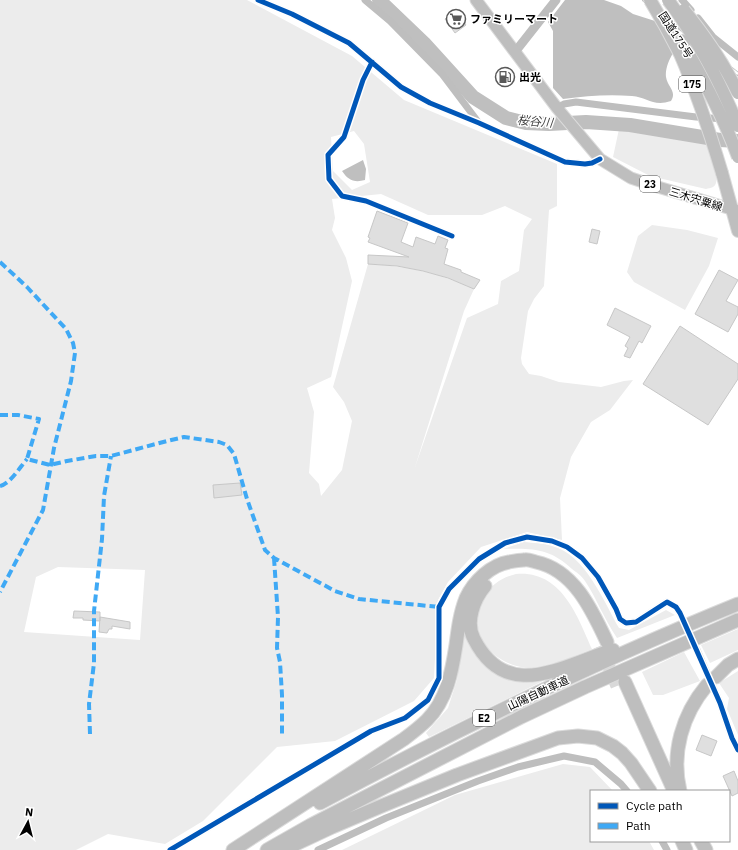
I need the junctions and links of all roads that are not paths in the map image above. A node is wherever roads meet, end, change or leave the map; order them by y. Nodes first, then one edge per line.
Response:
1 (258, 0) edge
2 (364, 0) edge
3 (476, 0) edge
4 (556, 0) edge
5 (651, 0) edge
6 (668, 0) edge
7 (675, 0) edge
8 (682, 0) edge
9 (515, 52) junction
10 (738, 57) edge
11 (372, 62) junction
12 (738, 93) edge
13 (559, 111) junction
14 (738, 120) edge
15 (479, 123) junction
16 (738, 126) edge
17 (738, 157) edge
18 (600, 159) junction
19 (735, 211) edge
20 (738, 231) edge
21 (452, 236) dead end
22 (738, 604) edge
23 (680, 613) tunnel mouth
24 (738, 620) edge
25 (664, 635) junction
26 (697, 650) tunnel mouth
27 (738, 659) edge
28 (738, 750) edge
29 (626, 790) edge
30 (649, 790) edge
31 (663, 790) edge
32 (674, 790) edge
33 (680, 790) edge
34 (170, 850) edge
35 (233, 850) edge
36 (239, 850) edge
37 (267, 850) edge
38 (283, 850) edge
39 (318, 850) edge

1 - 11 street
2 - 15 street
3 - 9 main road, 三木宍粟線 / 23
4 - 9 street
5 - 17 highway, 国道175号 / 175, bridge
5 - 19 highway, 175, bridge
6 - 16 highway, 国道175号 / 175, bridge
7 - 12 highway, bridge
8 - 10 street
9 - 13 main road, 三木宍粟線 / 23
11 - 15 street
11 - 21 street
13 - 14 street
13 - 18 main road, 三木宍粟線 / 23
15 - 18 street
18 - 19 main road, 三木宍粟線 / 23
19 - 20 highway, 175
22 - 25 highway, 山陽自動車道 / E2
23 - 34 street
24 - 37 highway, 山陽自動車道 / E2
25 - 35 highway
25 - 36 highway, 山陽自動車道 / E2
26 - 28 street
27 - 33 highway
29 - 39 street
30 - 38 highway
31 - 32 highway

